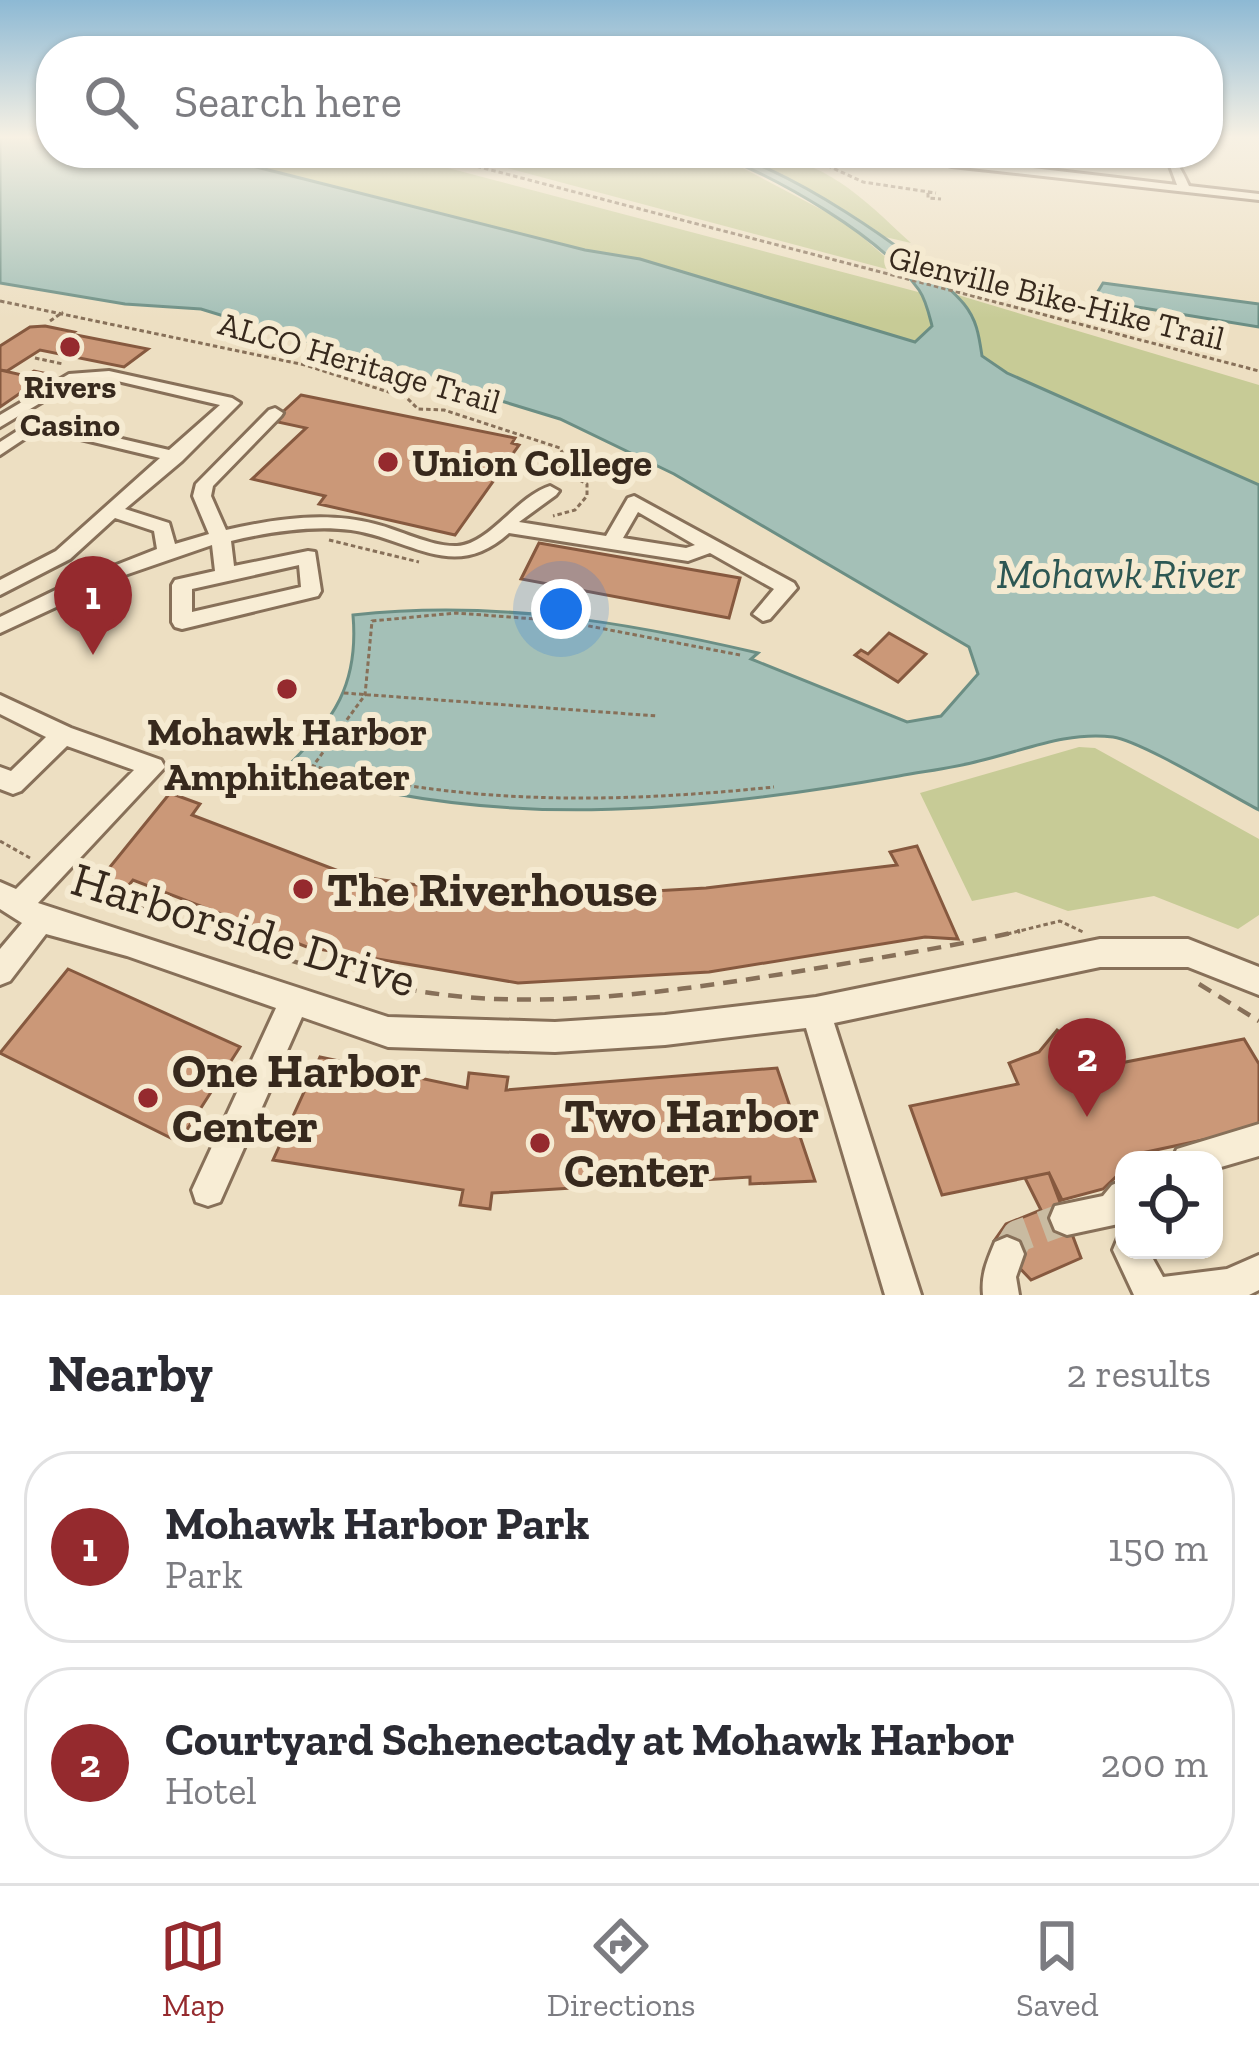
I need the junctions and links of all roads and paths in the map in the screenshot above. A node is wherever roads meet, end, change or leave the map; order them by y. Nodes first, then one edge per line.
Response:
1 (593, 197) edge
2 (928, 197) edge
3 (941, 200) dead end
4 (0, 301) edge
5 (63, 312) junction
6 (50, 321) dead end
7 (1259, 371) edge
8 (274, 413) dead end
9 (5, 415) edge
10 (0, 450) edge
11 (176, 457) junction
12 (550, 491) dead end
13 (113, 511) junction
14 (514, 527) junction
15 (322, 538) dead end
16 (221, 539) junction
17 (610, 543) junction
18 (711, 544) junction
19 (167, 552) junction
20 (420, 562) dead end
21 (226, 575) junction
22 (0, 588) edge
23 (764, 614) dead end
24 (0, 626) edge
25 (740, 655) dead end
26 (344, 693) dead end
27 (365, 695) junction
28 (0, 704) edge
29 (657, 716) dead end
30 (63, 735) junction
31 (0, 777) edge
32 (774, 787) dead end
33 (0, 841) edge
34 (37, 862) dead end
35 (62, 875) dead end
36 (20, 906) edge
37 (1078, 928) dead end
38 (0, 971) edge
39 (1259, 981) edge
40 (294, 1002) junction
41 (816, 1012) junction
42 (1259, 1140) edge
43 (1220, 1151) edge
44 (208, 1190) dead end
45 (1115, 1215) edge
46 (1067, 1218) tunnel mouth
47 (1007, 1254) dead end
48 (1135, 1259) edge
49 (1259, 1272) edge
50 (903, 1295) edge
51 (1001, 1295) edge
52 (1156, 1295) edge

1 - 7 path, Glenville Bike-Hike Trail
2 - 3 path
4 - 5 path, ALCO Heritage Trail
5 - 6 path
5 - 14 path, ALCO Heritage Trail
8 - 16 street
9 - 11 street
10 - 11 street
11 - 13 street
12 - 14 street
13 - 19 street
13 - 22 street
14 - 16 street
14 - 17 street
15 - 20 path
16 - 19 street
16 - 21 street
17 - 18 street
17 - 18 street
18 - 23 street
19 - 24 street
21 - 21 street
25 - 27 path
26 - 27 path
27 - 29 path
27 - 32 path
28 - 30 street
30 - 31 street
30 - 36 street
33 - 34 path
35 - 37 path
36 - 38 street
36 - 40 street, Harborside Drive
39 - 41 street, Harborside Drive
40 - 41 street, Harborside Drive
40 - 44 street
41 - 50 street
42 - 43 street
45 - 46 street
47 - 51 street
48 - 52 street
49 - 52 street

